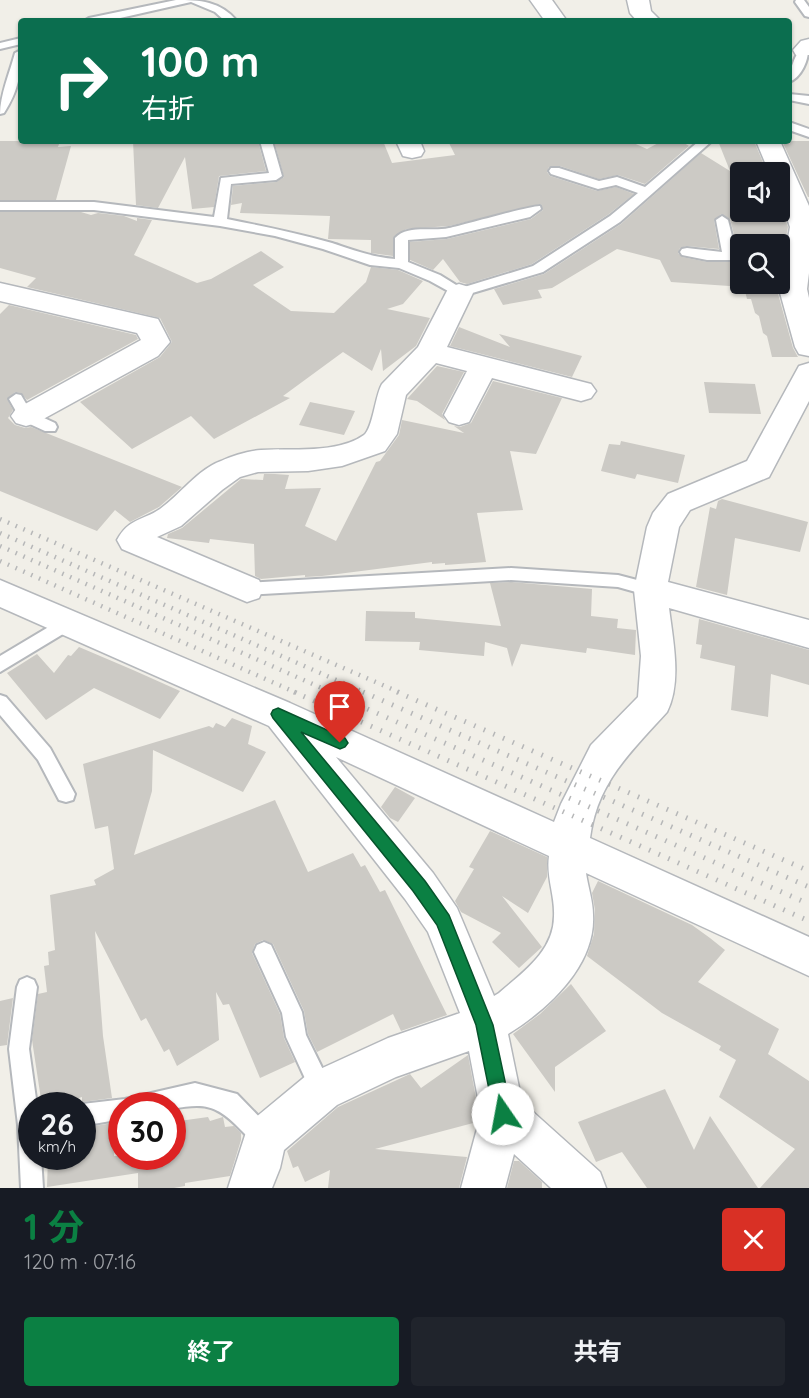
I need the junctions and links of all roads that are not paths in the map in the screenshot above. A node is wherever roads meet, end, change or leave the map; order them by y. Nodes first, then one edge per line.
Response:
1 (188, 0) edge
2 (195, 0) edge
3 (541, 0) edge
4 (638, 0) edge
5 (800, 2) dead end
6 (809, 14) edge
7 (106, 18) edge
8 (228, 18) edge
9 (554, 18) edge
10 (647, 18) edge
11 (18, 42) edge
12 (0, 46) edge
13 (801, 50) edge
14 (18, 58) edge
15 (792, 76) edge
16 (792, 97) edge
17 (809, 100) edge
18 (0, 110) edge
19 (792, 127) edge
20 (809, 134) edge
21 (267, 144) edge
22 (703, 144) edge
23 (769, 144) edge
24 (555, 171) dead end
25 (647, 192) junction
26 (0, 206) edge
27 (535, 209) dead end
28 (723, 220) dead end
29 (220, 222) junction
30 (730, 239) edge
31 (687, 252) dead end
32 (790, 254) edge
33 (730, 256) edge
34 (401, 264) junction
35 (790, 264) edge
36 (0, 292) edge
37 (459, 293) junction
38 (809, 347) edge
39 (430, 352) junction
40 (483, 366) junction
41 (809, 373) edge
42 (581, 391) dead end
43 (30, 414) dead end
44 (459, 415) dead end
45 (247, 589) joint
46 (651, 590) junction
47 (2, 596) edge
48 (67, 623) junction
49 (809, 634) edge
50 (0, 665) edge
51 (0, 702) edge
52 (278, 714) junction
53 (66, 794) dead end
54 (568, 849) junction
55 (264, 952) dead end
56 (809, 957) edge
57 (27, 987) dead end
58 (485, 1025) junction
59 (322, 1090) junction
60 (25, 1092) edge
61 (186, 1096) edge
62 (503, 1114) junction
63 (264, 1138) junction
64 (31, 1170) edge
65 (32, 1188) edge
66 (250, 1188) edge
67 (483, 1188) edge
68 (584, 1188) edge

1 - 7 lane
2 - 8 lane
3 - 9 street
4 - 10 street
5 - 6 lane
11 - 12 lane
13 - 15 lane
14 - 18 lane
16 - 17 lane
19 - 20 lane
21 - 29 lane
22 - 25 lane
23 - 32 street
24 - 25 lane
25 - 37 lane
26 - 29 lane
27 - 34 lane
28 - 30 lane
29 - 34 lane
31 - 33 lane
34 - 37 lane
35 - 38 street
36 - 43 street
37 - 39 street
39 - 40 street
39 - 45 street
40 - 42 street
40 - 44 street
41 - 46 street
45 - 46 lane
46 - 49 street
46 - 54 street
47 - 48 street
48 - 50 lane
48 - 52 street
51 - 53 lane
52 - 54 street
52 - 58 street
54 - 56 street
54 - 58 street
55 - 59 lane
57 - 60 lane
58 - 59 street
58 - 62 street
59 - 63 street
61 - 63 lane
62 - 67 street
62 - 68 street
63 - 66 street
64 - 65 lane

